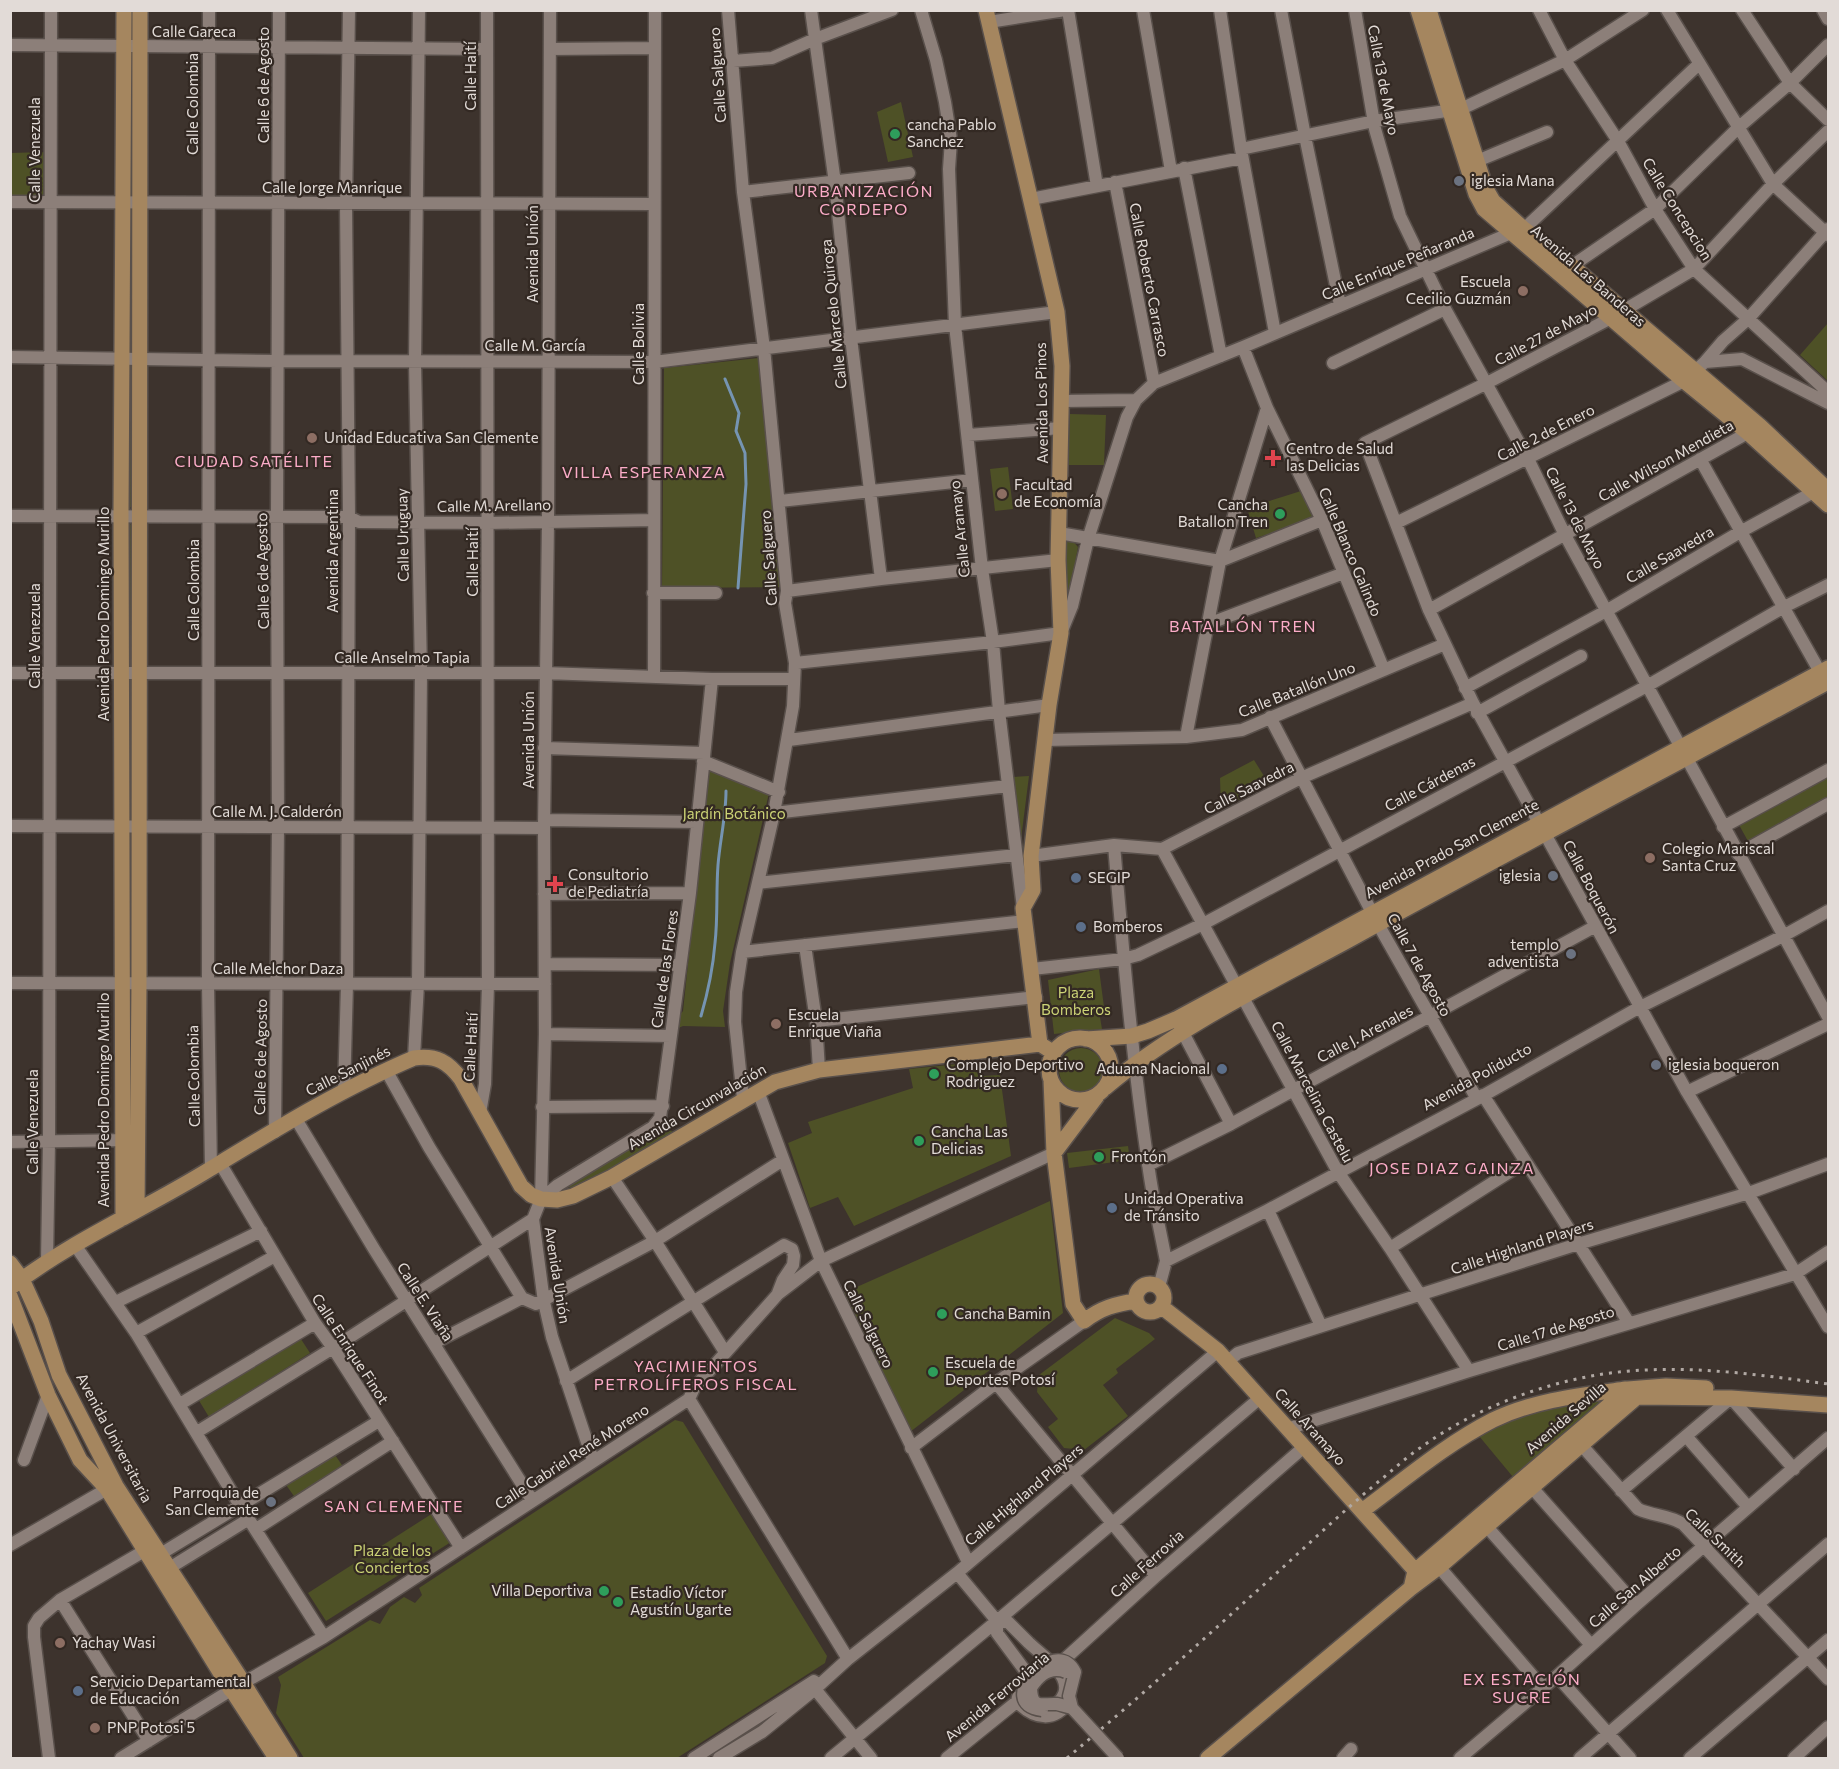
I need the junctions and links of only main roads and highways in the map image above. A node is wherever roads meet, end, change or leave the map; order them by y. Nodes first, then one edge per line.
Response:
1 (124, 10) edge
2 (140, 10) edge
3 (1418, 10) edge
4 (1430, 10) edge
5 (987, 16) edge
6 (132, 46) junction
7 (1455, 109) junction
8 (132, 203) junction
9 (1517, 231) junction
10 (1824, 488) edge
11 (1828, 505) edge
12 (1826, 679) edge
13 (1179, 1026) junction
14 (1086, 1039) junction
15 (1040, 1044) junction
16 (1054, 1053) junction
17 (1051, 1080) junction
18 (1101, 1091) junction
19 (130, 1140) junction
20 (1054, 1153) junction
21 (541, 1199) joint
22 (130, 1214) junction
23 (10, 1263) edge
24 (16, 1283) edge
25 (16, 1298) edge
26 (1136, 1301) junction
27 (1162, 1307) junction
28 (1628, 1389) junction
29 (1828, 1396) edge
30 (1828, 1405) edge
31 (1577, 1440) junction
32 (112, 1487) junction
33 (1362, 1511) junction
34 (1416, 1579) junction
35 (238, 1687) junction
36 (276, 1758) edge
37 (290, 1758) edge
38 (1208, 1758) edge

1 - 6 main road, Avenida Pedro Domingo Murillo
2 - 6 main road, Avenida Pedro Domingo Murillo
3 - 7 main road, Avenida Las Banderas
4 - 7 main road, Avenida Las Banderas
5 - 15 main road, Avenida Los Pinos
6 - 8 main road, Avenida Pedro Domingo Murillo
7 - 9 main road, Avenida Las Banderas
7 - 9 main road, Avenida Las Banderas
8 - 19 main road, Avenida Pedro Domingo Murillo
8 - 19 main road, Avenida Pedro Domingo Murillo
9 - 10 main road, Avenida Las Banderas
10 - 11 main road, Avenida Las Banderas
12 - 13 main road, Avenida Prado San Clemente
13 - 14 main road, Avenida Prado San Clemente
13 - 18 main road, Avenida Prado San Clemente
14 - 16 main road
14 - 18 main road
15 - 16 main road
15 - 21 main road, Avenida Circunvalación
16 - 17 main road
17 - 18 main road
17 - 20 main road
18 - 20 main road
19 - 22 main road, Avenida Pedro Domingo Murillo
20 - 26 main road
21 - 22 main road, Calle Sanjinés
22 - 24 main road
23 - 24 main road, Avenida Universitaria
24 - 32 main road, Avenida Universitaria
25 - 32 main road
25 - 32 main road, Avenida Universitaria
26 - 27 main road
26 - 27 main road
27 - 33 main road, Calle Aramayo
28 - 29 main road, Avenida Sevilla
28 - 31 main road, Avenida Sevilla
28 - 33 main road
30 - 31 main road, Avenida Sevilla
31 - 34 main road, Avenida Sevilla
32 - 35 main road, Avenida Universitaria
33 - 34 main road, Calle Aramayo
34 - 38 main road, Avenida Sevilla
35 - 36 main road, Avenida Universitaria
35 - 37 main road, Avenida Universitaria

